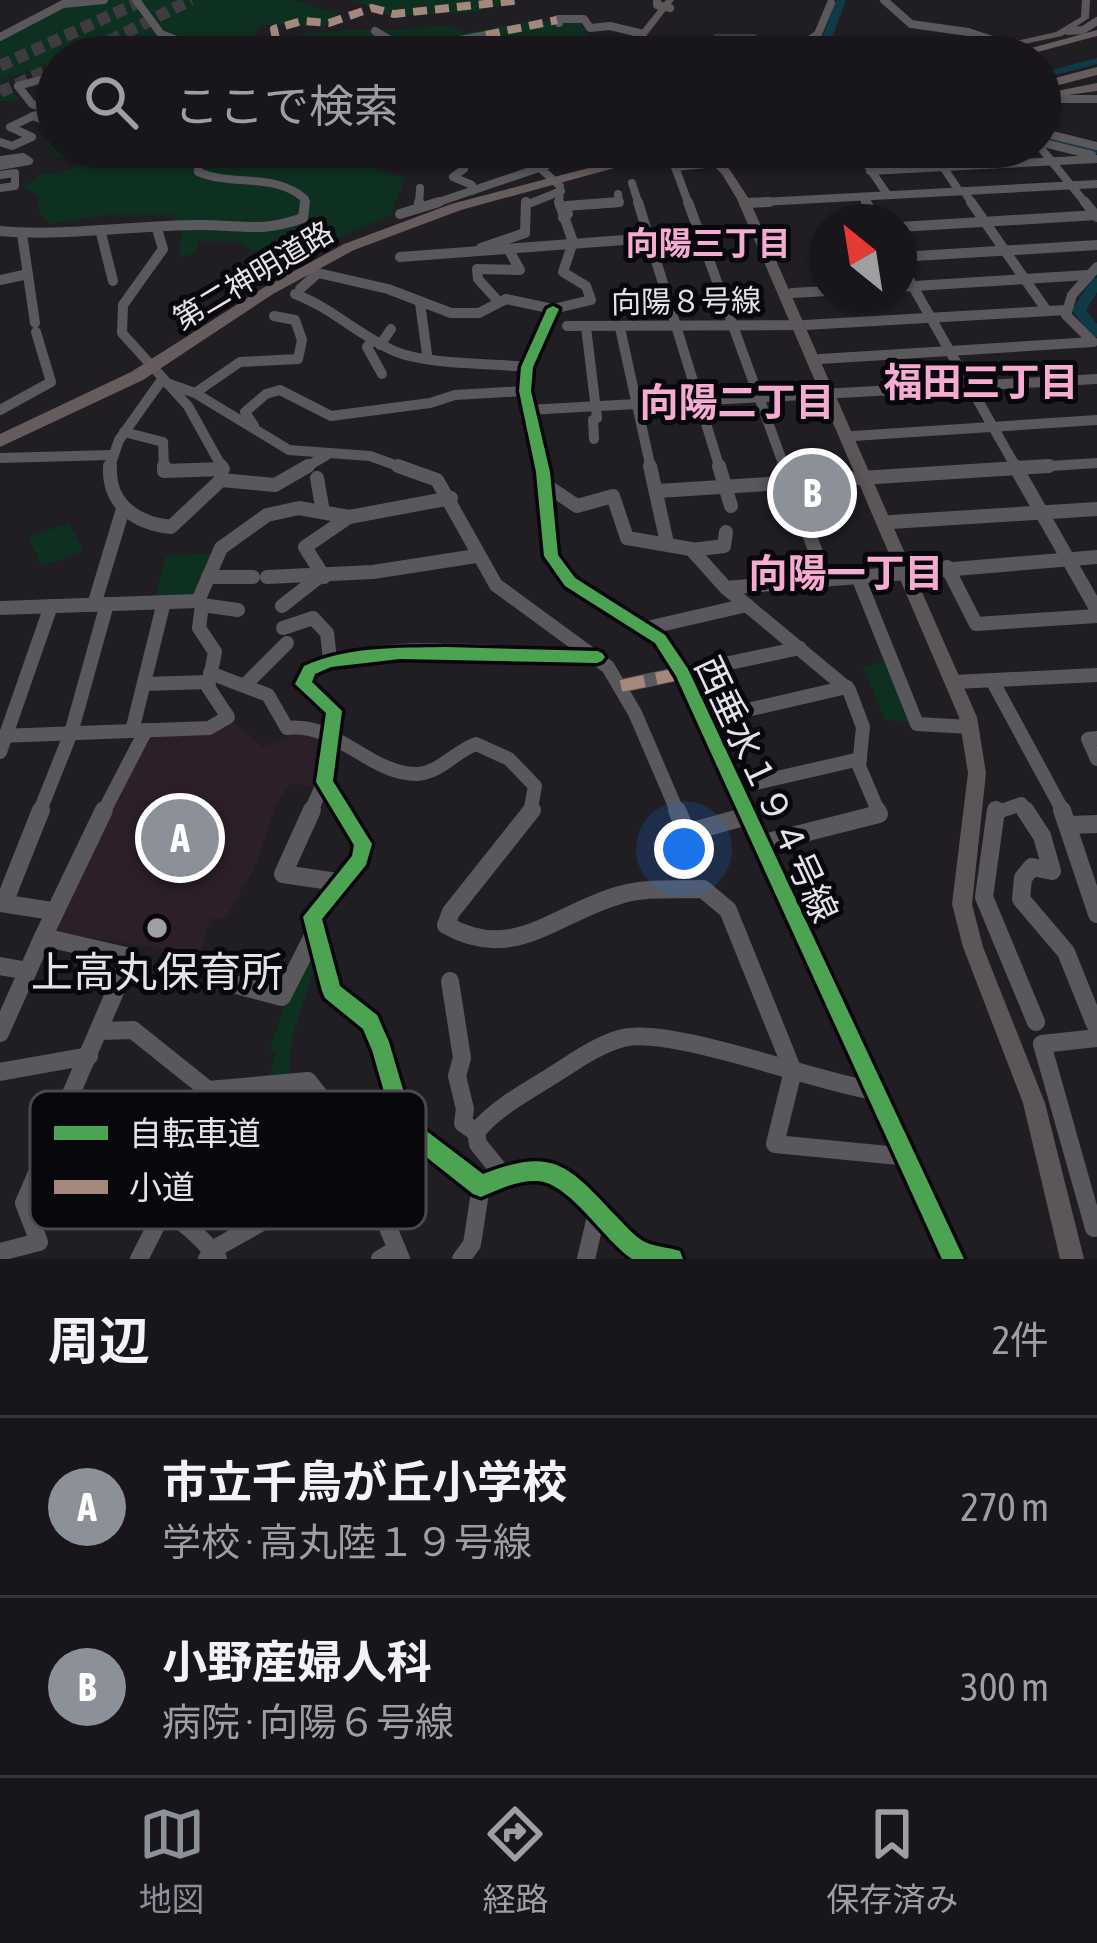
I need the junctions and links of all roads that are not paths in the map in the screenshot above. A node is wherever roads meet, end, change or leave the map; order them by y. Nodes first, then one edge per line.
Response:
1 (104, 0) edge
2 (136, 0) edge
3 (884, 0) edge
4 (1086, 0) edge
5 (668, 3) edge
6 (831, 3) edge
7 (559, 23) dead end
8 (375, 31) dead end
9 (1068, 31) junction
10 (643, 34) joint
11 (1097, 34) edge
12 (486, 35) dead end
13 (166, 36) edge
14 (381, 36) edge
15 (482, 36) edge
16 (647, 36) edge
17 (817, 36) edge
18 (976, 36) edge
19 (1054, 36) edge
20 (0, 37) edge
21 (1061, 46) edge
22 (1097, 80) edge
23 (36, 81) edge
24 (1061, 94) edge
25 (1097, 99) edge
26 (1061, 100) edge
27 (36, 106) edge
28 (34, 116) edge
29 (1061, 133) edge
30 (0, 142) edge
31 (1097, 146) edge
32 (1061, 149) edge
33 (1097, 158) edge
34 (1061, 160) edge
35 (197, 168) edge
36 (547, 168) edge
37 (578, 168) edge
38 (604, 168) edge
39 (675, 168) edge
40 (721, 168) edge
41 (731, 168) edge
42 (868, 168) edge
43 (943, 168) joint
44 (1057, 168) edge
45 (464, 169) dead end
46 (543, 170) junction
47 (870, 171) junction
48 (0, 175) edge
49 (632, 183) dead end
50 (1097, 184) edge
51 (1071, 186) junction
52 (0, 188) edge
53 (420, 188) dead end
54 (561, 188) junction
55 (472, 191) junction
56 (961, 191) junction
57 (617, 194) dead end
58 (887, 194) junction
59 (863, 197) junction
60 (748, 203) junction
61 (867, 204) edge
62 (419, 207) junction
63 (400, 214) dead end
64 (1097, 216) edge
65 (563, 218) junction
66 (986, 222) junction
67 (917, 226) edge
68 (157, 230) junction
69 (756, 230) junction
70 (0, 231) edge
71 (101, 233) junction
72 (701, 233) junction
73 (22, 234) junction
74 (650, 235) junction
75 (572, 245) junction
76 (1097, 245) edge
77 (1006, 251) junction
78 (471, 252) junction
79 (510, 252) junction
80 (400, 256) dead end
81 (917, 258) edge
82 (1093, 271) edge
83 (28, 274) junction
84 (1025, 279) junction
85 (0, 280) edge
86 (113, 281) dead end
87 (917, 286) edge
88 (917, 291) edge
89 (809, 292) edge
90 (792, 293) junction
91 (498, 301) junction
92 (420, 303) junction
93 (553, 309) junction
94 (1066, 310) junction
95 (1047, 311) junction
96 (931, 317) junction
97 (277, 321) dead end
98 (800, 323) junction
99 (567, 326) dead end
100 (734, 326) junction
101 (586, 327) junction
102 (391, 328) dead end
103 (620, 328) junction
104 (678, 328) junction
105 (256, 339) dead end
106 (376, 343) junction
107 (1095, 344) edge
108 (950, 351) junction
109 (428, 354) junction
110 (254, 359) junction
111 (820, 359) junction
112 (526, 367) junction
113 (383, 368) dead end
114 (160, 379) junction
115 (1097, 379) edge
116 (971, 388) junction
117 (525, 391) junction
118 (195, 393) junction
119 (831, 396) junction
120 (760, 399) junction
121 (700, 402) junction
122 (636, 406) junction
123 (595, 408) junction
124 (0, 410) edge
125 (527, 410) junction
126 (1097, 420) edge
127 (993, 426) junction
128 (124, 432) junction
129 (259, 433) junction
130 (854, 436) junction
131 (0, 437) edge
132 (593, 439) dead end
133 (353, 453) junction
134 (111, 454) junction
135 (0, 458) edge
136 (1097, 463) edge
137 (1016, 467) junction
138 (222, 474) junction
139 (866, 477) junction
140 (317, 478) dead end
141 (791, 482) junction
142 (544, 484) junction
143 (725, 487) junction
144 (658, 491) junction
145 (451, 498) junction
146 (427, 503) junction
147 (731, 506) dead end
148 (403, 508) junction
149 (1097, 508) edge
150 (123, 509) junction
151 (323, 512) junction
152 (1042, 512) junction
153 (349, 517) junction
154 (433, 521) dead end
155 (891, 522) junction
156 (408, 523) dead end
157 (726, 532) dead end
158 (667, 543) junction
159 (430, 548) dead end
160 (692, 550) junction
161 (376, 553) dead end
162 (476, 556) junction
163 (1097, 557) edge
164 (1070, 560) junction
165 (436, 562) junction
166 (947, 567) junction
167 (381, 571) junction
168 (908, 572) junction
169 (208, 577) junction
170 (322, 577) junction
171 (858, 577) junction
172 (826, 580) junction
173 (726, 588) junction
174 (164, 602) junction
175 (200, 603) junction
176 (101, 604) junction
177 (747, 605) junction
178 (51, 606) junction
179 (282, 606) dead end
180 (0, 608) edge
181 (238, 610) dead end
182 (1097, 613) edge
183 (647, 628) junction
184 (800, 648) junction
185 (597, 657) junction
186 (330, 659) junction
187 (682, 673) junction
188 (1097, 675) edge
189 (210, 677) junction
190 (954, 682) junction
191 (993, 682) junction
192 (144, 684) junction
193 (245, 685) junction
194 (621, 686) junction
195 (847, 687) junction
196 (704, 720) junction
197 (970, 727) junction
198 (139, 731) junction
199 (70, 733) junction
200 (1093, 738) edge
201 (331, 739) junction
202 (2, 741) edge
203 (860, 759) junction
204 (1097, 759) edge
205 (325, 782) junction
206 (734, 788) junction
207 (973, 809) junction
208 (996, 809) junction
209 (747, 816) junction
210 (1097, 824) edge
211 (1070, 825) junction
212 (760, 844) junction
213 (338, 882) junction
214 (2, 903) edge
215 (52, 911) junction
216 (1097, 914) edge
217 (314, 934) junction
218 (43, 938) junction
219 (0, 966) edge
220 (28, 971) junction
221 (450, 981) dead end
222 (229, 983) dead end
223 (1, 1031) edge
224 (100, 1031) junction
225 (1039, 1031) junction
226 (1096, 1037) edge
227 (89, 1056) junction
228 (793, 1071) junction
229 (0, 1072) edge
230 (208, 1090) joint
231 (75, 1091) edge
232 (317, 1091) edge
233 (393, 1091) edge
234 (875, 1091) junction
235 (476, 1132) junction
236 (426, 1144) edge
237 (909, 1156) junction
238 (502, 1175) junction
239 (481, 1186) junction
240 (30, 1189) edge
241 (598, 1208) junction
242 (30, 1223) edge
243 (1065, 1228) junction
244 (1096, 1228) edge
245 (155, 1229) edge
246 (183, 1229) edge
247 (260, 1229) edge
248 (38, 1250) edge
249 (0, 1252) edge
250 (213, 1256) edge
251 (139, 1259) edge
252 (461, 1259) edge
253 (586, 1259) edge
254 (672, 1259) edge
255 (953, 1259) edge
256 (1072, 1259) edge

1 - 20 street
2 - 13 street
3 - 18 street
4 - 9 main road
5 - 10 main road
5 - 16 main road
6 - 17 street
7 - 10 street
8 - 14 street
9 - 11 street
9 - 19 main road
11 - 21 highway
12 - 15 street
22 - 24 highway
23 - 27 street
25 - 26 street
28 - 30 street
29 - 31 street
32 - 33 street
33 - 34 street
35 - 68 street
36 - 46 street
37 - 131 highway, 第二神明道路
38 - 131 highway, 第二神明道路
39 - 72 street
40 - 60 main road
41 - 60 main road
42 - 47 street
43 - 47 street
43 - 56 street
44 - 51 street
45 - 55 street
46 - 54 street
46 - 55 street
47 - 58 street
48 - 52 street
49 - 74 street
50 - 51 street
51 - 56 street
51 - 64 street
53 - 62 street
54 - 65 street, 西垂水１９４号線
54 - 78 street
55 - 62 street
56 - 58 street
56 - 66 street
57 - 65 street
58 - 59 street
59 - 60 street
59 - 61 street
60 - 69 main road
60 - 90 main road
62 - 63 street
64 - 66 street
65 - 75 street, 西垂水１９４号線
66 - 67 street
66 - 77 street
68 - 71 street
68 - 114 street
69 - 72 street
69 - 98 main road
70 - 73 street
71 - 73 street
71 - 86 street
72 - 74 street
72 - 100 street
73 - 83 street
74 - 75 street
74 - 104 street
75 - 79 street
75 - 93 street, 西垂水１９４号線
76 - 77 street
77 - 81 street
77 - 84 street
78 - 79 street
78 - 80 street
79 - 91 street
82 - 84 street
82 - 94 street
83 - 85 street
83 - 124 street
84 - 87 street
84 - 95 street
88 - 96 street
89 - 90 street
90 - 98 main road
91 - 92 street
91 - 93 street
92 - 106 street
92 - 109 street
93 - 112 street, 西垂水１９４号線
94 - 95 street, 向陽８号線
94 - 107 street
95 - 96 street, 向陽８号線
96 - 98 street, 向陽８号線
96 - 108 street
97 - 110 street
98 - 100 street, 向陽８号線
98 - 111 main road
98 - 119 main road
99 - 101 street, 向陽８号線
100 - 104 street, 向陽８号線
100 - 120 street
101 - 103 street, 向陽８号線
101 - 123 street
102 - 106 street
103 - 104 street, 向陽８号線
103 - 122 street
104 - 121 street
105 - 110 street
106 - 109 street
106 - 113 street
107 - 108 street
108 - 111 street
108 - 116 street
109 - 112 street
110 - 118 street
111 - 119 main road
112 - 117 street, 西垂水１９４号線
114 - 118 street
114 - 128 street
114 - 138 street
115 - 116 street
116 - 119 street
116 - 127 street
117 - 125 street, 西垂水１９４号線
117 - 129 street
118 - 129 street
119 - 120 street
119 - 130 main road
119 - 139 main road
120 - 121 street
120 - 141 street
121 - 122 street
121 - 143 street
122 - 123 street
122 - 144 street
123 - 125 street
123 - 132 street
125 - 142 street, 西垂水１９４号線
126 - 127 street
127 - 130 street
127 - 137 street
128 - 134 street
128 - 138 street
129 - 133 street
130 - 139 main road
133 - 138 street
133 - 145 street
134 - 135 street
134 - 150 street
136 - 137 street
137 - 139 street
137 - 152 street
138 - 150 street
139 - 141 street
139 - 155 main road
139 - 168 main road
140 - 151 street
141 - 143 street
141 - 172 street
142 - 158 street
142 - 183 street, 西垂水１９４号線
143 - 144 street
143 - 147 street
144 - 158 street
145 - 146 street
145 - 162 street
146 - 148 street
146 - 154 street
148 - 153 street
148 - 156 street
149 - 152 street
150 - 176 street
151 - 153 street
151 - 169 street
152 - 155 street
152 - 164 street
153 - 170 street
155 - 168 main road
157 - 160 street
158 - 160 street
159 - 165 street
160 - 173 street
161 - 167 street
162 - 165 street
162 - 185 street
163 - 164 street
164 - 166 street
164 - 182 street
165 - 167 street
166 - 168 street
166 - 182 street
167 - 170 street
168 - 171 street
168 - 190 main road
169 - 170 street
169 - 175 street
170 - 179 street
171 - 172 street
171 - 197 street
172 - 173 street
173 - 177 street
174 - 175 street
174 - 176 street
174 - 192 street
175 - 181 street
175 - 189 street
176 - 178 street
176 - 199 street
177 - 183 street
177 - 184 street
178 - 180 street
178 - 202 street
183 - 187 street, 西垂水１９４号線
184 - 187 street
184 - 195 street
185 - 186 street
185 - 194 street
186 - 193 street
186 - 201 street
187 - 194 street
187 - 196 street, 西垂水１９４号線
188 - 191 street
189 - 192 street
189 - 193 street
189 - 198 street
190 - 191 street
190 - 197 main road
191 - 211 street
192 - 198 street
193 - 201 street
194 - 209 street
195 - 196 street
195 - 203 street
196 - 206 street, 西垂水１９４号線
197 - 207 main road
198 - 199 street
198 - 215 street
199 - 202 street
199 - 214 street
200 - 204 street
201 - 205 street
201 - 228 street
203 - 206 street
203 - 212 street
205 - 213 street
205 - 213 street
206 - 209 street, 西垂水１９４号線
207 - 208 street
207 - 243 main road
208 - 225 street
208 - 226 street
209 - 212 street, 西垂水１９４号線
210 - 211 street
211 - 216 street
212 - 234 street, 西垂水１９４号線
213 - 217 street
214 - 215 street
215 - 218 street
217 - 222 street
217 - 233 street
218 - 220 street
218 - 224 street
219 - 220 street
220 - 223 street
221 - 235 street
224 - 227 street
224 - 230 street
225 - 226 street
225 - 244 street
227 - 229 street
227 - 231 street
228 - 234 street
228 - 235 street
228 - 237 street
230 - 232 street
234 - 237 street, 西垂水１９４号線
235 - 238 street
236 - 239 street
237 - 255 street, 西垂水１９４号線
238 - 239 street
238 - 241 street
239 - 252 street
240 - 242 street
241 - 253 street
241 - 254 street
243 - 244 street
243 - 256 main road
245 - 251 street
246 - 250 street
247 - 250 street
248 - 249 street

